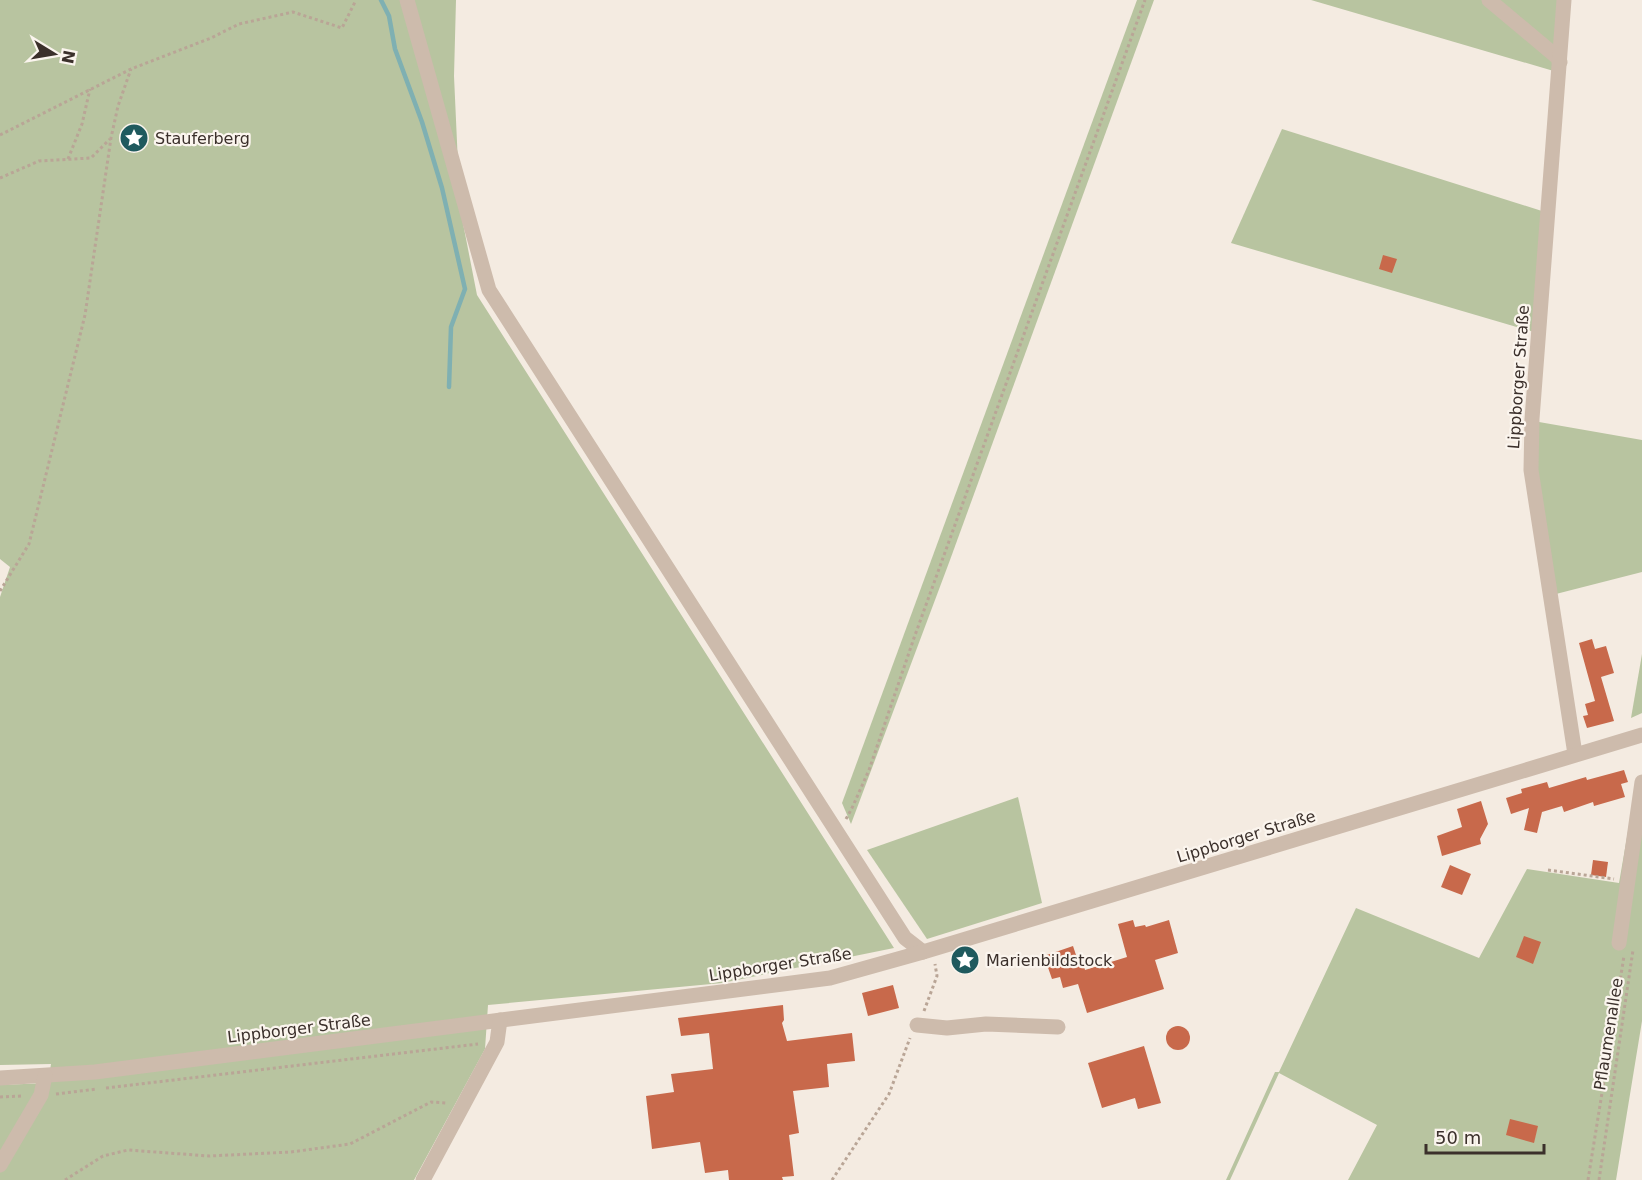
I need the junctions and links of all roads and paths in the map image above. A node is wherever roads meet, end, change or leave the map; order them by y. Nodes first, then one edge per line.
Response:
1 (356, 0) edge
2 (407, 0) edge
3 (1145, 0) edge
4 (1490, 0) edge
5 (1564, 0) edge
6 (1560, 62) junction
7 (131, 69) junction
8 (90, 89) junction
9 (0, 135) edge
10 (111, 138) junction
11 (68, 159) junction
12 (0, 178) edge
13 (0, 591) edge
14 (1642, 735) edge
15 (1575, 754) junction
16 (1642, 782) edge
17 (835, 828) junction
18 (1548, 870) dead end
19 (1628, 881) junction
20 (1622, 948) joint
21 (1633, 949) dead end
22 (923, 952) junction
23 (500, 1020) junction
24 (917, 1024) junction
25 (1058, 1028) dead end
26 (497, 1042) junction
27 (45, 1076) junction
28 (0, 1078) edge
29 (41, 1095) junction
30 (0, 1096) edge
31 (464, 1104) junction
32 (0, 1165) edge
33 (65, 1180) edge
34 (423, 1180) edge
35 (832, 1180) edge
36 (1588, 1180) edge
37 (1599, 1180) edge

1 - 7 path
2 - 17 street
3 - 17 path
4 - 6 street
5 - 6 street, Lippborger Straße
6 - 15 street, Lippborger Straße
7 - 8 path
7 - 10 path
8 - 9 path
8 - 11 path
10 - 11 path
10 - 13 path
11 - 12 path
14 - 15 street, Lippborger Straße
15 - 22 street, Lippborger Straße
16 - 19 street
17 - 22 street
18 - 19 path
19 - 20 street
20 - 36 path
21 - 37 path, Pflaumenallee
22 - 23 street, Lippborger Straße
22 - 24 path
23 - 26 street
23 - 27 street, Lippborger Straße
24 - 25 street
24 - 35 path
26 - 29 path
26 - 31 street
27 - 28 street, Lippborger Straße
27 - 29 street
29 - 30 path
29 - 32 street
31 - 33 path
31 - 34 street

